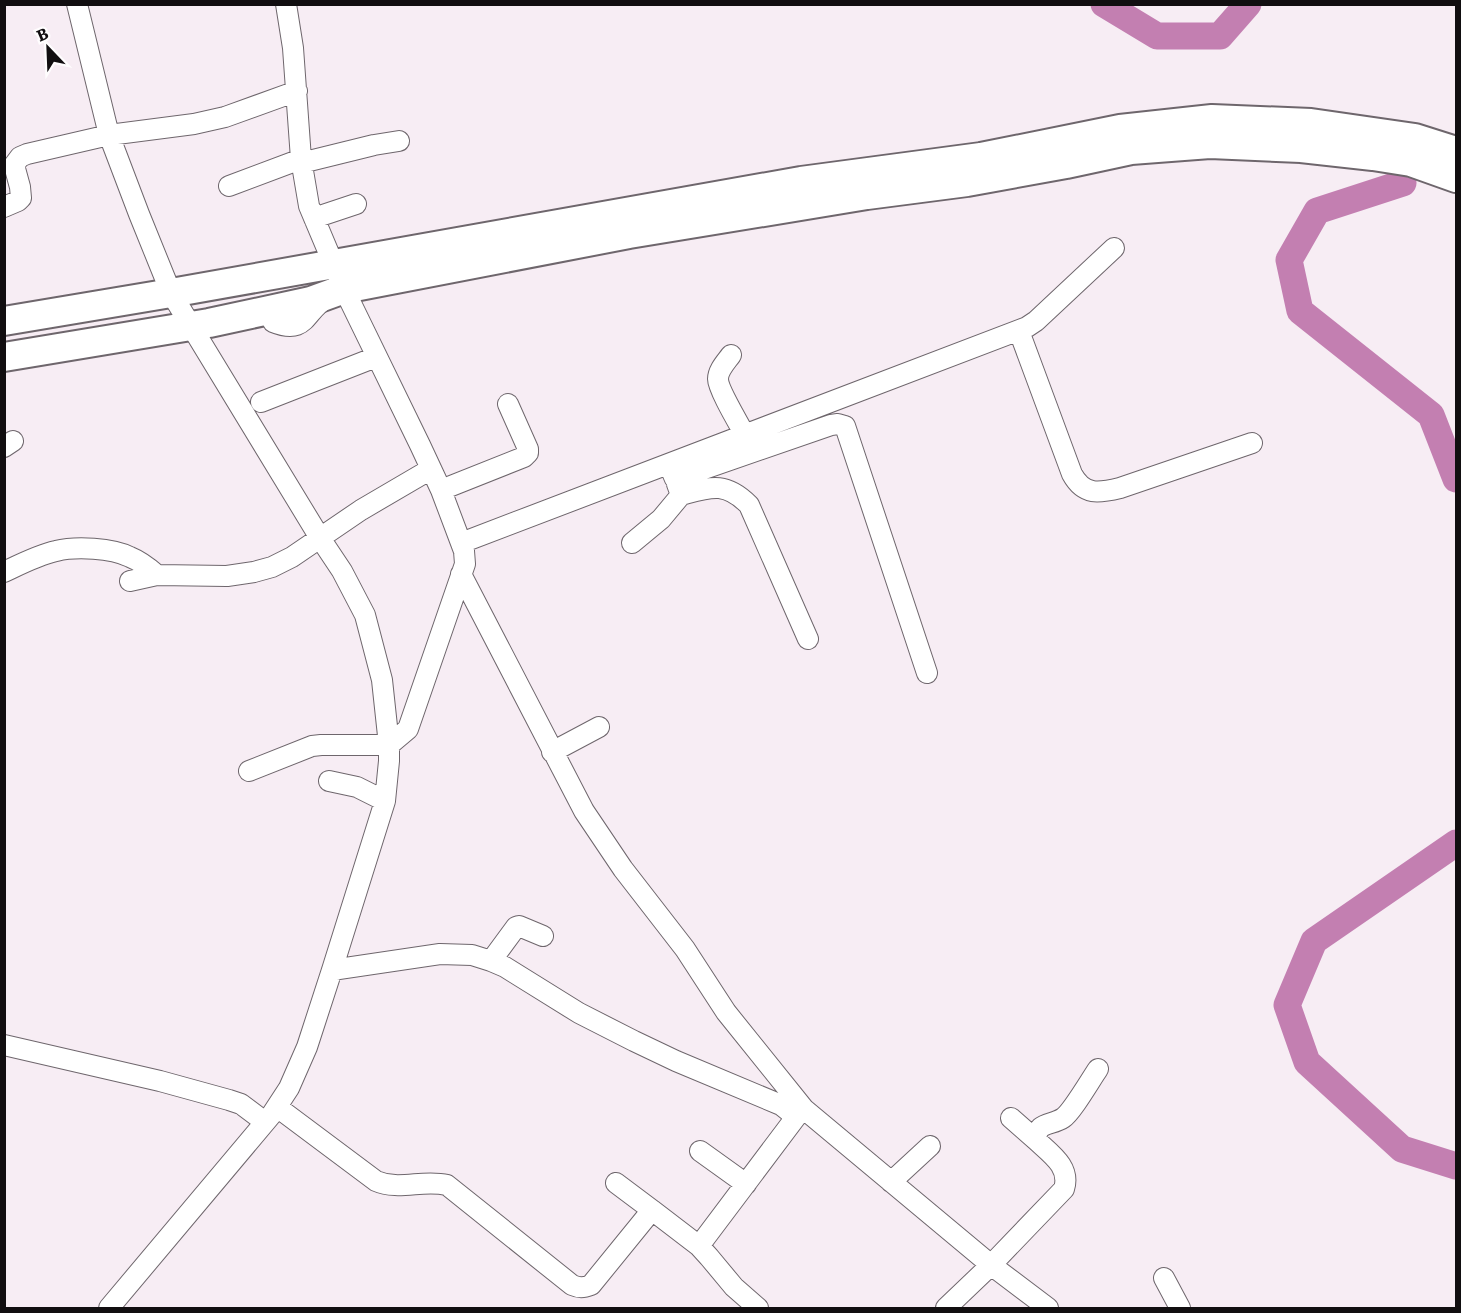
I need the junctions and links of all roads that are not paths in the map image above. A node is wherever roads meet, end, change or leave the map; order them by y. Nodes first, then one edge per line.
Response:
1 (76, 4) edge
2 (286, 4) edge
3 (297, 91) junction
4 (109, 135) junction
5 (399, 141) dead end
6 (1456, 151) edge
7 (301, 161) junction
8 (1456, 178) edge
9 (229, 186) dead end
10 (356, 204) dead end
11 (4, 207) edge
12 (314, 218) junction
13 (1114, 248) dead end
14 (339, 277) junction
15 (171, 293) junction
16 (4, 321) edge
17 (273, 321) dead end
18 (190, 326) junction
19 (1019, 331) junction
20 (731, 355) dead end
21 (4, 357) edge
22 (376, 357) junction
23 (261, 402) dead end
24 (508, 404) dead end
25 (745, 435) junction
26 (1252, 443) dead end
27 (430, 469) junction
28 (675, 480) junction
29 (441, 490) junction
30 (320, 538) junction
31 (461, 543) junction
32 (632, 543) dead end
33 (4, 572) edge
34 (461, 574) junction
35 (157, 575) junction
36 (130, 581) dead end
37 (808, 639) dead end
38 (927, 673) dead end
39 (599, 727) dead end
40 (390, 745) junction
41 (552, 752) junction
42 (249, 771) dead end
43 (329, 781) dead end
44 (385, 801) junction
45 (543, 936) dead end
46 (491, 961) junction
47 (332, 970) junction
48 (4, 1046) edge
49 (1098, 1069) dead end
50 (800, 1113) junction
51 (271, 1115) junction
52 (1011, 1118) dead end
53 (1036, 1140) junction
54 (930, 1146) dead end
55 (700, 1151) dead end
56 (891, 1182) junction
57 (616, 1183) dead end
58 (746, 1184) junction
59 (652, 1210) junction
60 (699, 1246) junction
61 (991, 1265) junction
62 (1164, 1278) dead end
63 (747, 1305) edge
64 (109, 1308) edge
65 (946, 1308) edge
66 (1048, 1308) edge
67 (1180, 1308) edge

1 - 4 street
2 - 3 street
3 - 4 street
3 - 7 street
4 - 11 street
4 - 15 street
5 - 7 street
6 - 14 highway
7 - 9 street
7 - 12 street
8 - 14 highway
10 - 12 street
12 - 14 street
13 - 19 street
14 - 15 highway
14 - 17 street
14 - 18 highway
14 - 22 street
15 - 16 highway
15 - 18 street
18 - 21 highway
18 - 30 street
19 - 25 street
19 - 26 street
20 - 25 street
22 - 23 street
22 - 27 street
24 - 29 street
25 - 28 street
27 - 29 street
27 - 30 street
28 - 31 street
28 - 32 street
28 - 37 street
28 - 38 street
29 - 31 street
30 - 35 street
30 - 40 street
31 - 34 street
33 - 35 street
34 - 40 street
34 - 41 street
35 - 36 street
39 - 41 street
40 - 42 street
40 - 44 street
41 - 50 street
43 - 44 street
44 - 47 street
45 - 46 street
46 - 47 street
46 - 50 street
47 - 51 street
48 - 51 street
49 - 53 street
50 - 56 street
50 - 58 street
51 - 59 street
51 - 64 street
52 - 53 street
53 - 61 street
54 - 56 street
55 - 58 street
56 - 61 street
57 - 59 street
58 - 60 street
59 - 60 street
60 - 63 street
61 - 65 street
61 - 66 street
62 - 67 street

